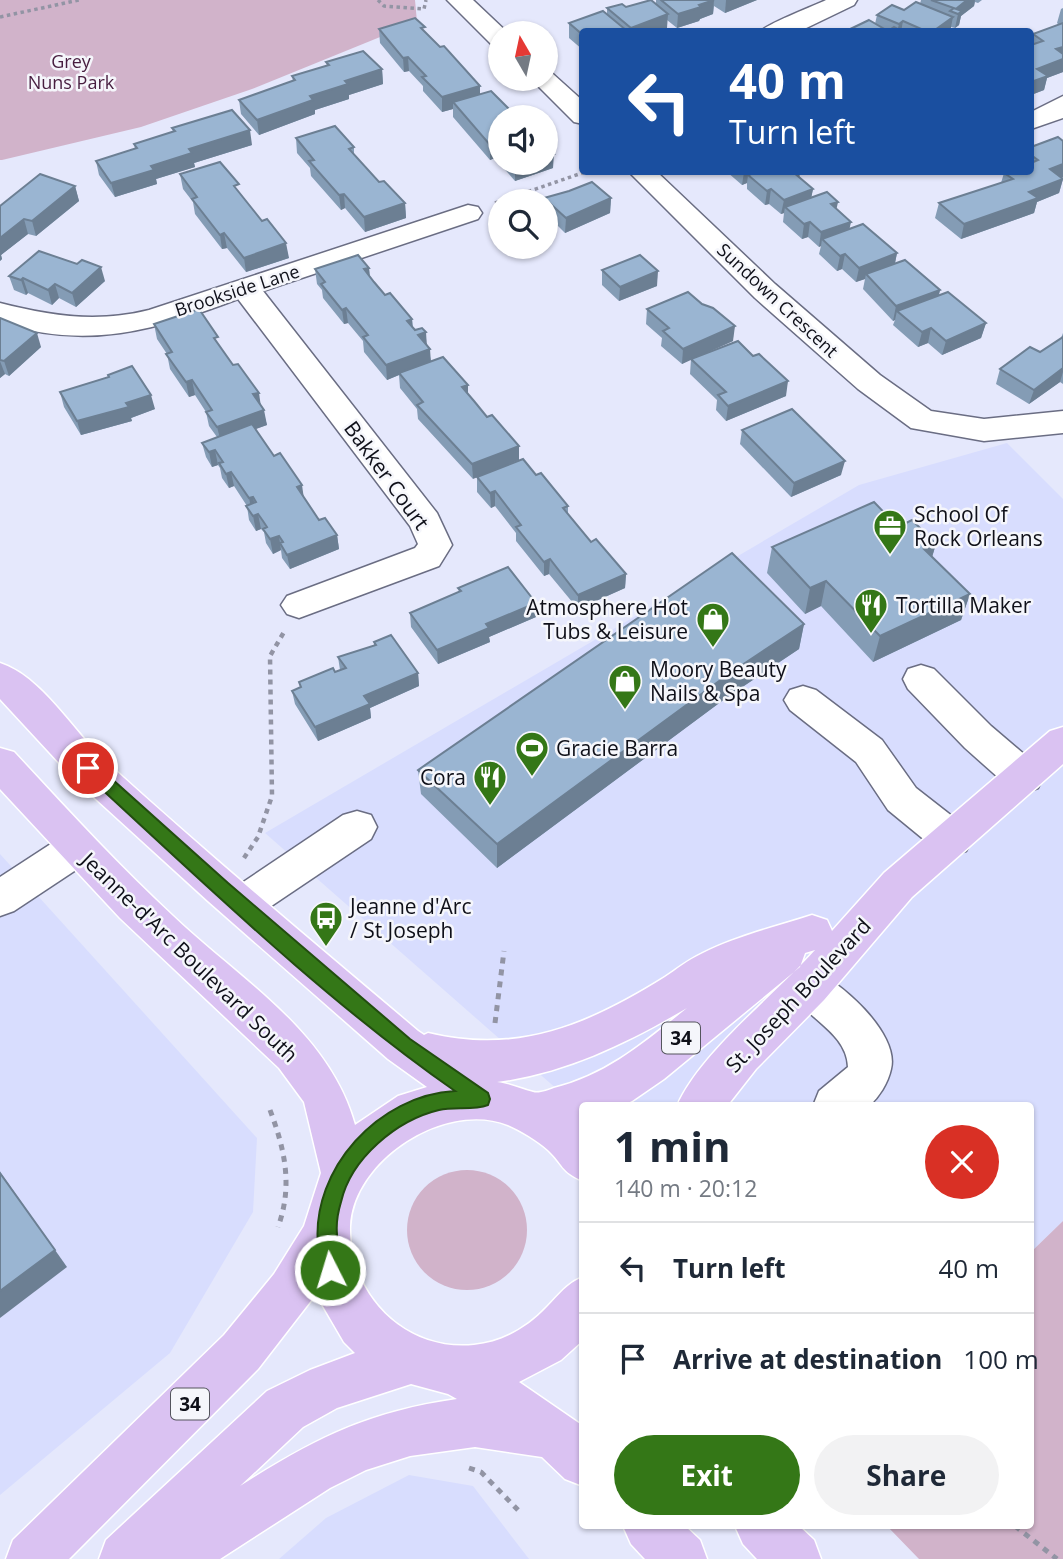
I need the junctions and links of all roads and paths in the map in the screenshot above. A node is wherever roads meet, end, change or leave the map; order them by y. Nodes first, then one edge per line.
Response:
1 (79, 0) edge
2 (378, 0) edge
3 (426, 0) edge
4 (458, 0) edge
5 (845, 0) edge
6 (0, 16) edge
7 (488, 28) edge
8 (784, 28) edge
9 (558, 89) edge
10 (577, 102) edge
11 (1063, 104) edge
12 (1034, 120) edge
13 (579, 174) edge
14 (645, 175) edge
15 (468, 212) joint
16 (244, 287) junction
17 (0, 312) edge
18 (1063, 422) edge
19 (299, 606) joint
20 (0, 677) edge
21 (921, 680) dead end
22 (803, 700) dead end
23 (1063, 742) edge
24 (0, 763) edge
25 (1024, 777) junction
26 (357, 827) dead end
27 (952, 839) junction
28 (77, 848) junction
29 (240, 864) dead end
30 (898, 885) junction
31 (0, 899) edge
32 (241, 905) junction
33 (812, 933) junction
34 (504, 951) dead end
35 (809, 987) junction
36 (494, 1025) dead end
37 (403, 1045) junction
38 (481, 1099) junction
39 (582, 1102) edge
40 (702, 1102) edge
41 (840, 1102) edge
42 (579, 1103) edge
43 (270, 1110) dead end
44 (534, 1114) junction
45 (579, 1154) edge
46 (344, 1171) junction
47 (327, 1231) junction
48 (276, 1233) dead end
49 (579, 1307) edge
50 (433, 1365) junction
51 (568, 1448) edge
52 (652, 1529) edge
53 (764, 1529) edge
54 (1019, 1529) edge
55 (32, 1559) edge
56 (125, 1559) edge
57 (173, 1559) edge
58 (681, 1559) edge
59 (795, 1559) edge
60 (1057, 1559) edge

1 - 6 path
2 - 3 path
4 - 7 street
5 - 8 street
9 - 10 street
11 - 12 street
13 - 15 path
14 - 18 street, Sundown Crescent
15 - 16 street, Brookside Lane
16 - 17 street, Brookside Lane
16 - 19 street, Bakker Court
19 - 29 path
20 - 32 main road
21 - 25 street
22 - 27 street
23 - 25 main road, St. Joseph Boulevard / 34
24 - 28 main road, Jeanne-d'Arc Boulevard South
25 - 27 main road, St. Joseph Boulevard / 34
26 - 32 street
27 - 30 main road, St. Joseph Boulevard / 34
28 - 31 street
28 - 46 main road, Jeanne-d'Arc Boulevard South
30 - 33 main road, St. Joseph Boulevard / 34
30 - 35 main road, St. Joseph Boulevard / 34
32 - 37 main road
33 - 37 main road
33 - 39 main road, St. Joseph Boulevard / 34
34 - 36 path
35 - 40 main road, St. Joseph Boulevard / 34
35 - 41 street
37 - 38 main road
38 - 44 main road, 34
38 - 46 main road, 34
42 - 44 main road, St. Joseph Boulevard / 34
43 - 48 path
44 - 45 main road, 34
46 - 47 main road, 34
47 - 50 main road, 34
47 - 55 main road, 34
49 - 50 main road
50 - 51 main road
50 - 56 main road
51 - 57 main road
52 - 58 main road
53 - 59 main road
54 - 60 path

